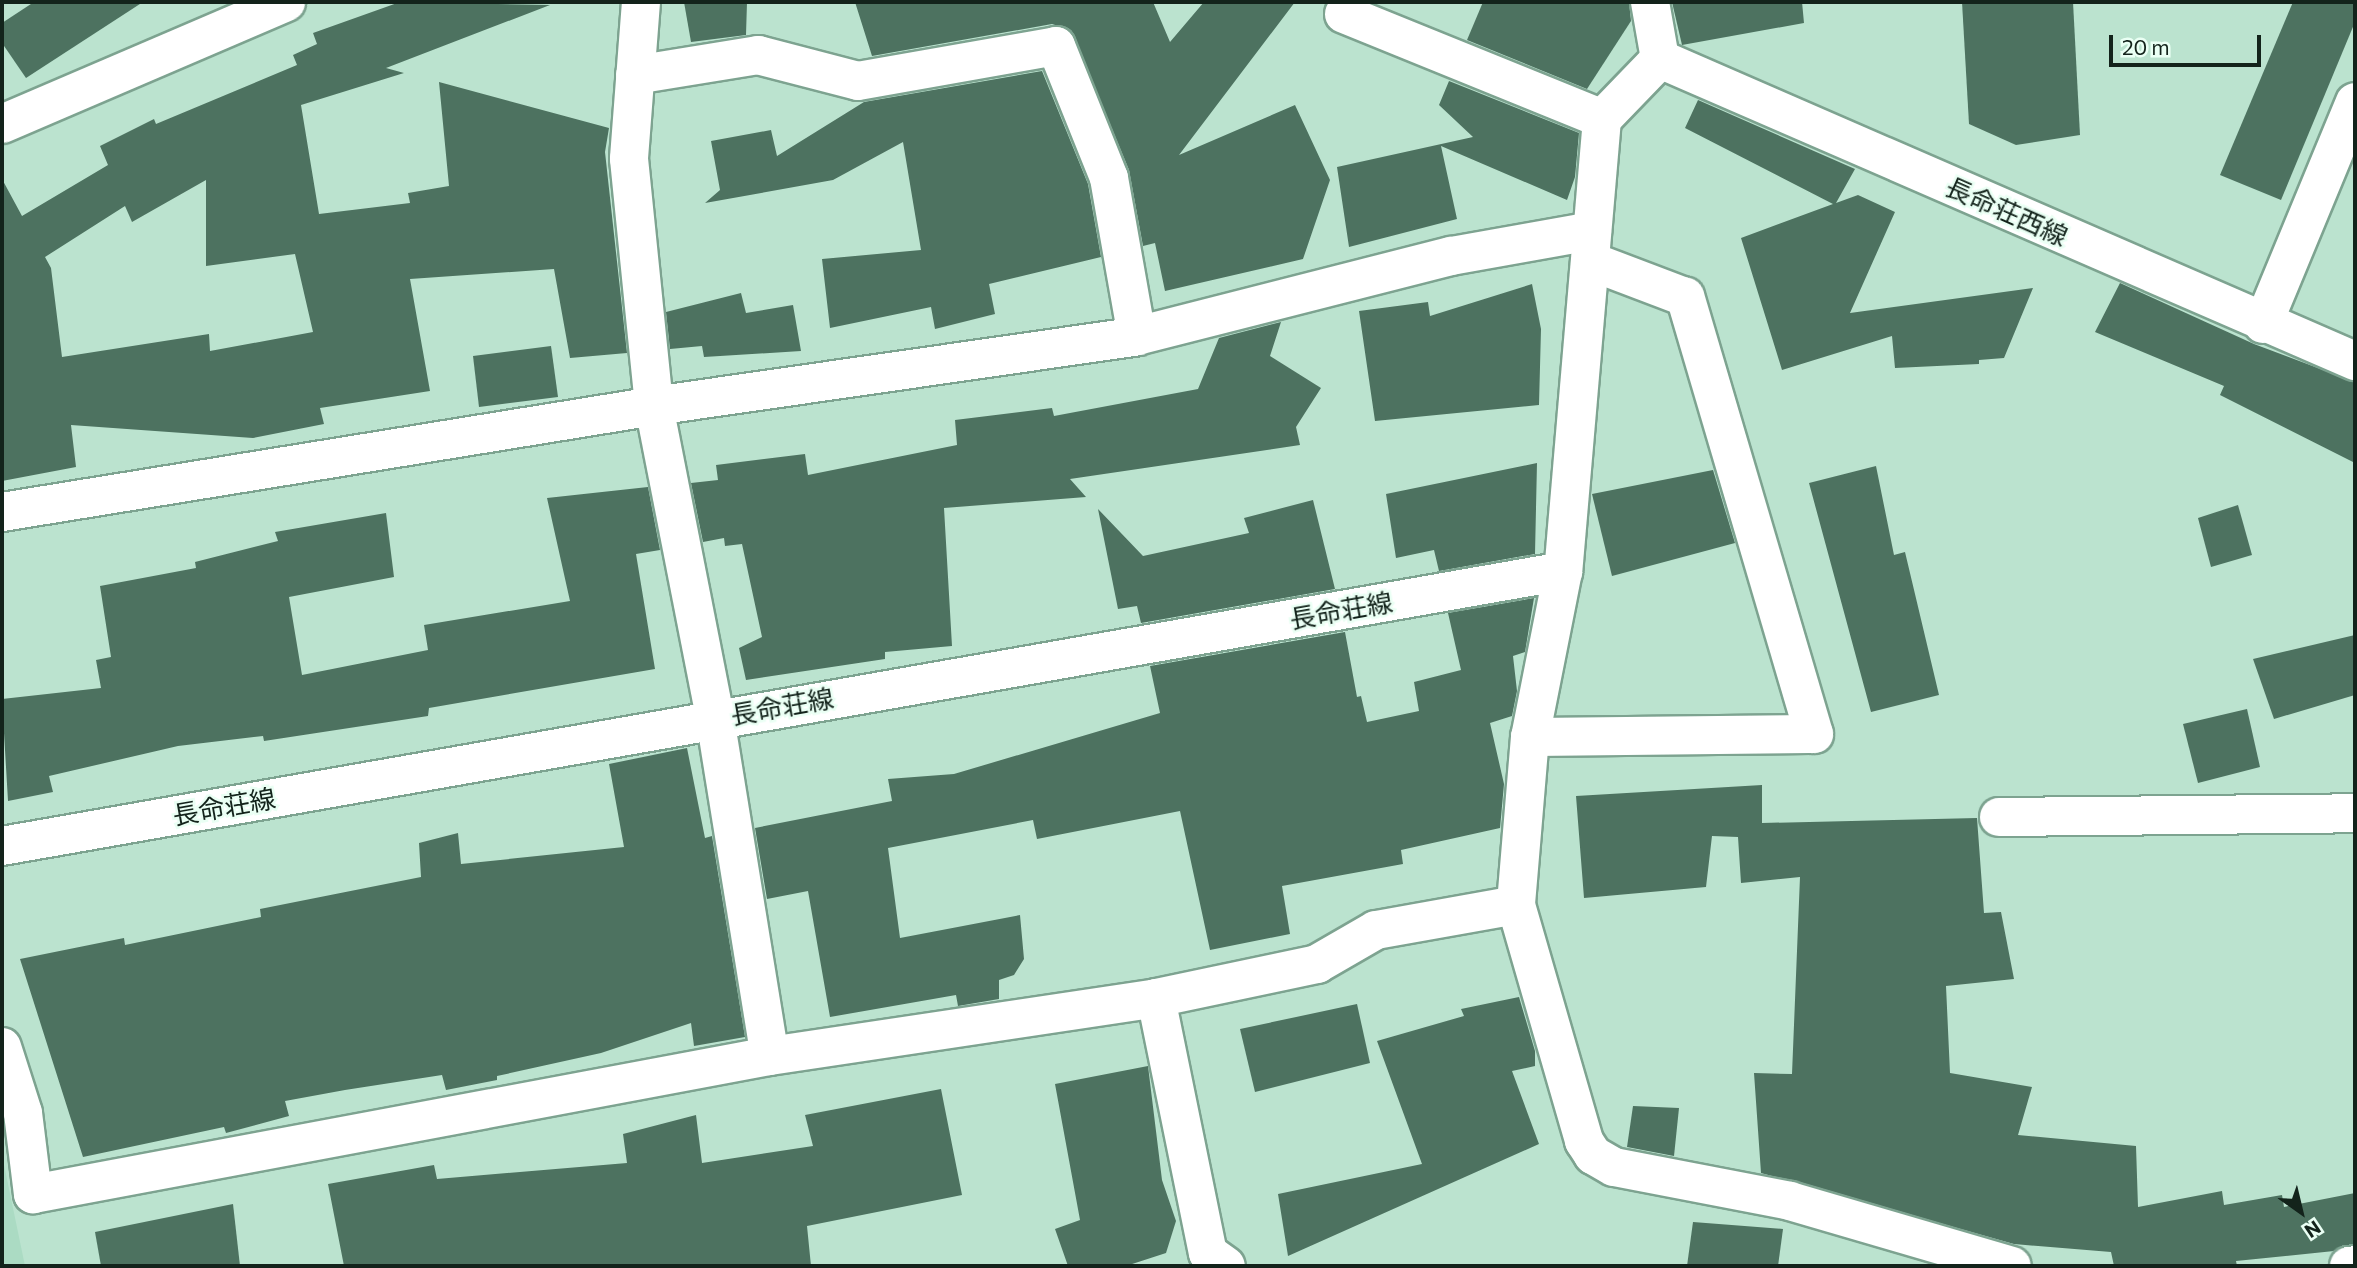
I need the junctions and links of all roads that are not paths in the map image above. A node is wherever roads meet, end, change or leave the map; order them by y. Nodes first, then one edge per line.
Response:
1 (286, 2) edge
2 (641, 2) edge
3 (1650, 2) edge
4 (1344, 14) dead end
5 (1660, 59) junction
6 (635, 75) junction
7 (2355, 102) edge
8 (1602, 119) junction
9 (2, 124) edge
10 (1592, 246) junction
11 (2263, 324) junction
12 (1138, 336) junction
13 (2355, 361) edge
14 (654, 406) junction
15 (2, 512) edge
16 (1563, 571) junction
17 (715, 718) junction
18 (1530, 737) junction
19 (2355, 813) edge
20 (1999, 817) dead end
21 (2, 846) edge
22 (1516, 905) junction
23 (1156, 998) junction
24 (2, 1046) edge
25 (770, 1056) junction
26 (12, 1115) edge
27 (2355, 1265) edge
28 (1226, 1266) edge
29 (2012, 1266) edge
30 (2349, 1266) edge

1 - 9 street
2 - 6 street
3 - 5 street
4 - 8 street
5 - 8 street
5 - 11 street, 長命荘西線
6 - 12 street
6 - 14 street
7 - 11 street
8 - 10 street
10 - 12 street
10 - 16 street
10 - 18 street
11 - 13 street, 長命荘西線
12 - 14 street
14 - 15 street
14 - 17 street
16 - 17 street, 長命荘線
16 - 18 street
17 - 21 street, 長命荘線
17 - 25 street
18 - 22 street
19 - 20 street
22 - 23 street
22 - 29 street
23 - 25 street
23 - 28 street
24 - 26 street
25 - 26 street
27 - 30 street

